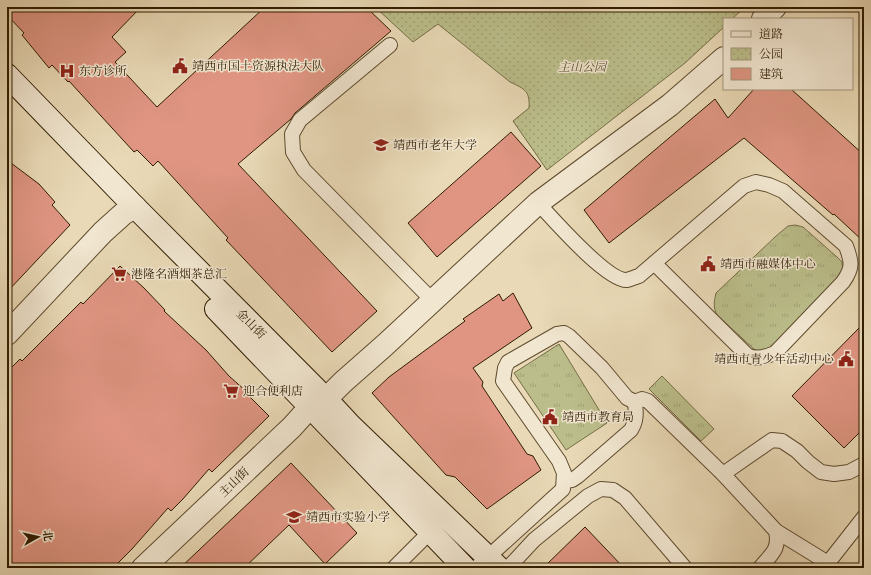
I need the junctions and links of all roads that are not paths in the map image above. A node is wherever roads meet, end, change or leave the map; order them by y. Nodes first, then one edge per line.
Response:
1 (775, 7) edge
2 (764, 18) edge
3 (390, 45) dead end
4 (723, 59) edge
5 (7, 75) edge
6 (7, 95) edge
7 (538, 202) junction
8 (129, 210) junction
9 (654, 263) junction
10 (432, 301) junction
11 (7, 334) edge
12 (635, 402) junction
13 (318, 403) junction
14 (864, 464) edge
15 (723, 474) junction
16 (564, 481) junction
17 (446, 516) junction
18 (864, 517) edge
19 (776, 531) junction
20 (430, 532) junction
21 (488, 564) edge
22 (826, 566) edge
23 (143, 568) edge
24 (394, 568) edge
25 (465, 568) edge
26 (508, 568) edge
27 (685, 568) edge
28 (760, 568) edge

1 - 2 main road
3 - 10 lane
4 - 7 main road, 主山街
5 - 8 main road, 金山街
6 - 8 main road, 金山街
7 - 9 lane
7 - 10 main road, 主山街
8 - 11 main road
8 - 13 main road, 金山街
9 - 9 lane
10 - 13 main road, 主山街
12 - 15 lane
12 - 16 lane
12 - 16 lane
13 - 17 main road, 金山街
13 - 20 main road, 金山街
13 - 23 main road, 主山街
14 - 15 lane
15 - 19 lane
16 - 21 lane
17 - 20 lane
17 - 21 main road, 金山街
18 - 22 lane
19 - 22 lane
19 - 28 lane
20 - 24 lane
20 - 25 main road, 金山街
26 - 27 lane

